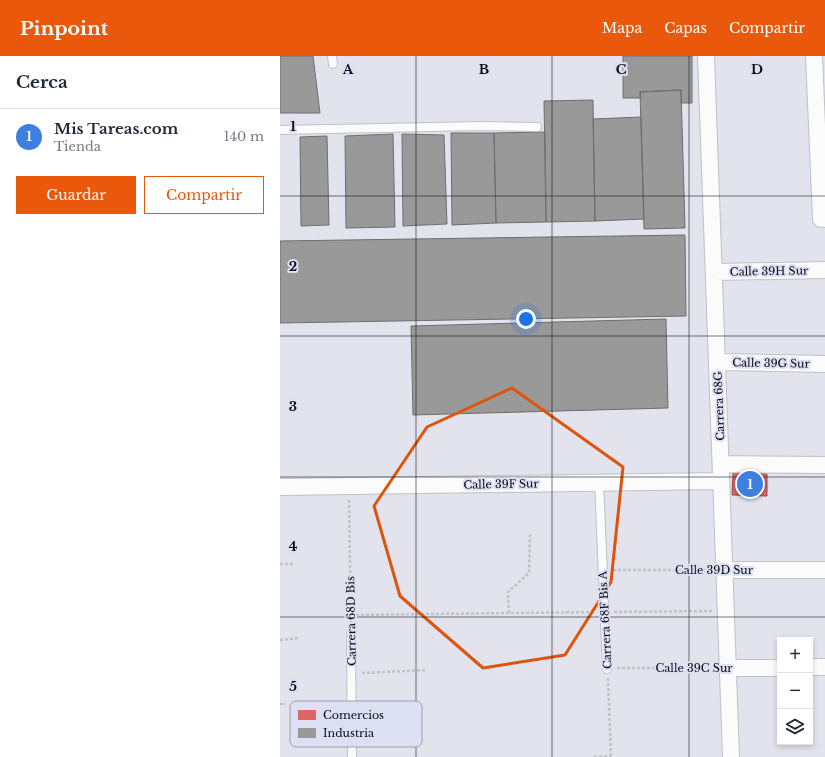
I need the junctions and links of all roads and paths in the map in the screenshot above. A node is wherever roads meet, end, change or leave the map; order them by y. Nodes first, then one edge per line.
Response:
1 (706, 56) edge
2 (814, 56) edge
3 (537, 127) dead end
4 (280, 130) edge
5 (823, 219) edge
6 (825, 270) edge
7 (714, 272) junction
8 (717, 362) junction
9 (825, 364) edge
10 (721, 464) junction
11 (825, 465) edge
12 (721, 481) junction
13 (599, 482) junction
14 (280, 486) edge
15 (348, 486) junction
16 (530, 532) dead end
17 (280, 564) edge
18 (293, 564) dead end
19 (603, 570) junction
20 (724, 570) junction
21 (825, 570) edge
22 (725, 611) junction
23 (605, 612) junction
24 (508, 613) junction
25 (350, 615) junction
26 (351, 633) joint
27 (300, 638) dead end
28 (280, 640) edge
29 (825, 667) edge
30 (607, 668) junction
31 (727, 668) junction
32 (777, 668) edge
33 (813, 668) edge
34 (427, 670) dead end
35 (351, 673) junction
36 (351, 701) edge
37 (280, 704) edge
38 (286, 704) dead end
39 (352, 747) edge
40 (352, 757) edge
41 (594, 757) edge
42 (611, 757) edge
43 (731, 757) edge

1 - 7 street, Carrera 68G
2 - 5 street
3 - 4 lane
6 - 7 street, Calle 39H Sur
7 - 8 street, Carrera 68G
8 - 9 street, Calle 39G Sur
8 - 10 street, Carrera 68G
10 - 11 street
10 - 12 street, Carrera 68G
12 - 13 street, Calle 39F Sur
12 - 20 street, Carrera 68G
13 - 15 street, Calle 39F Sur
13 - 19 lane, Carrera 68F Bis A
14 - 15 street, Calle 39F Sur
15 - 25 path, Carrera 68D Bis
16 - 24 path
17 - 18 path
19 - 20 path, Calle 39D Sur
19 - 23 lane, Carrera 68F Bis A
20 - 21 street, Calle 39D Sur
20 - 22 street, Carrera 68G
22 - 23 path
22 - 31 street, Carrera 68G
23 - 24 path
23 - 30 lane, Carrera 68F Bis A
24 - 25 path
25 - 26 path, Carrera 68D Bis
26 - 35 lane, Carrera 68D Bis
27 - 28 path
29 - 33 street
30 - 31 path, Calle 39C Sur
30 - 42 path, Carrera 68F Bis A
31 - 32 street, Calle 39C Sur
31 - 43 street, Carrera 68G
34 - 35 path
35 - 36 lane, Carrera 68D Bis
37 - 38 path
39 - 40 lane, Carrera 68D Bis
41 - 42 path

